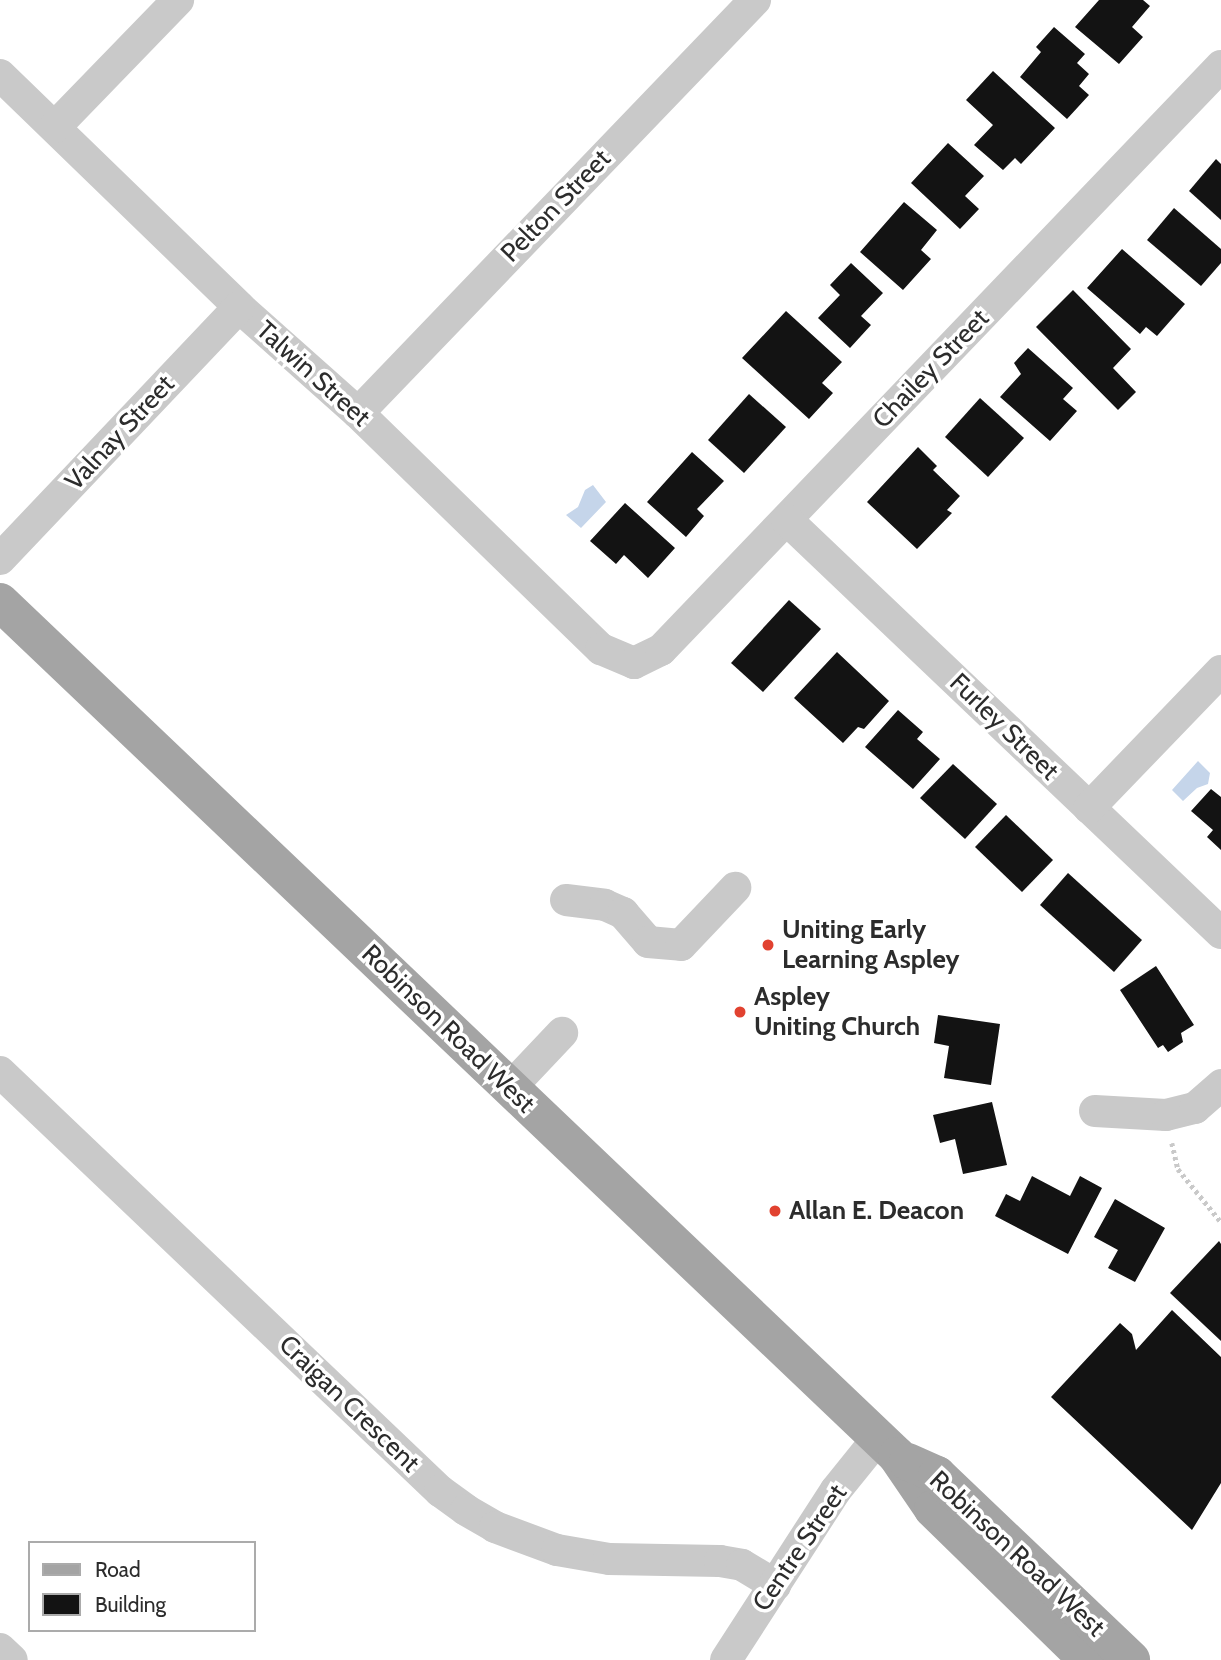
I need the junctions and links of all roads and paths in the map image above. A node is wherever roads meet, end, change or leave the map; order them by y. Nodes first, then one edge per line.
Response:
1 (178, 0) edge
2 (755, 0) edge
3 (1221, 66) edge
4 (0, 75) edge
5 (55, 127) junction
6 (239, 307) junction
7 (358, 413) junction
8 (787, 520) junction
9 (0, 559) edge
10 (0, 602) edge
11 (634, 663) joint
12 (1221, 671) edge
13 (1089, 808) junction
14 (735, 888) dead end
15 (566, 900) dead end
16 (1221, 933) edge
17 (562, 1033) dead end
18 (0, 1072) edge
19 (1221, 1085) edge
20 (510, 1088) junction
21 (1095, 1111) dead end
22 (1166, 1115) junction
23 (1221, 1222) edge
24 (888, 1447) junction
25 (775, 1585) junction
26 (0, 1649) edge
27 (12, 1660) edge
28 (726, 1660) edge
29 (1087, 1660) edge
30 (1131, 1660) edge

1 - 5 street
2 - 7 street, Pelton Street
3 - 8 street, Chailey Street
4 - 5 street, Talwin Street
5 - 6 street, Talwin Street
6 - 7 street, Talwin Street
6 - 9 street, Valnay Street
7 - 11 street, Talwin Street
8 - 11 street, Chailey Street
8 - 13 street, Furley Street
10 - 20 main road, Robinson Road West
12 - 13 street
13 - 16 street, Furley Street
14 - 15 street
17 - 20 street
18 - 25 street, Craigan Crescent
19 - 22 street
20 - 24 main road, Robinson Road West
21 - 22 street
22 - 23 path
24 - 25 street, Centre Street
24 - 29 main road, Robinson Road West
24 - 30 main road, Robinson Road West
25 - 28 street, Centre Street
26 - 27 street

